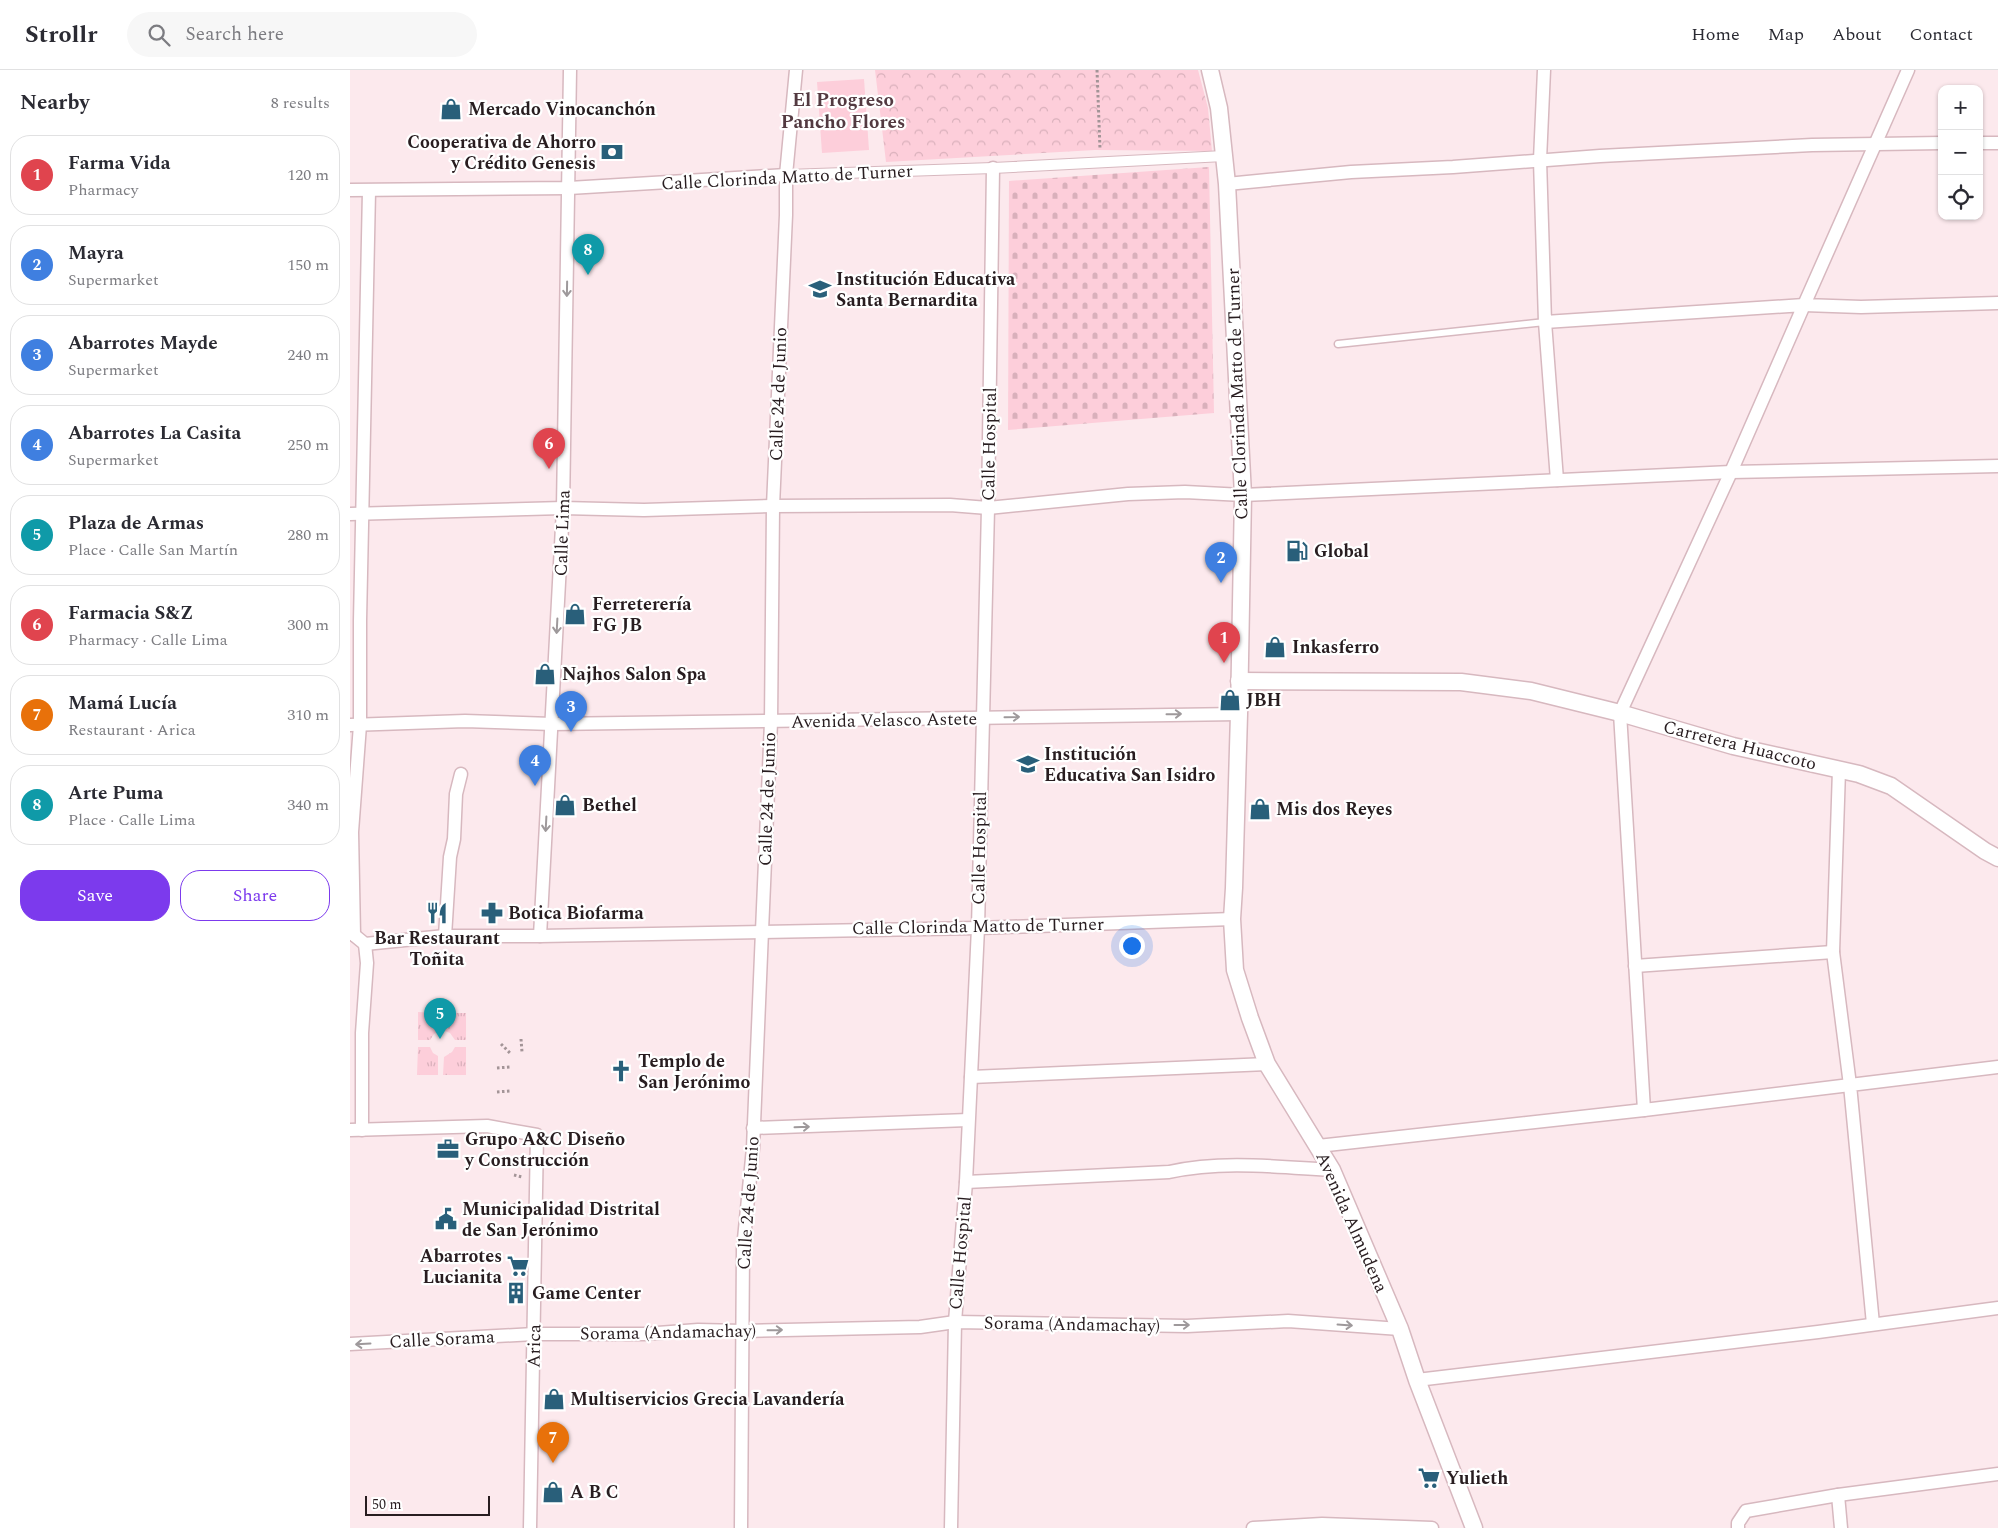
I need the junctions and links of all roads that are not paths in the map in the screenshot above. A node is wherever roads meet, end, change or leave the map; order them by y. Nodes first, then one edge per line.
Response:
1 (570, 70) edge
2 (796, 70) edge
3 (1210, 70) edge
4 (1544, 70) edge
5 (1908, 70) edge
6 (1983, 143) edge
7 (1998, 143) edge
8 (1876, 144) junction
9 (1938, 144) edge
10 (1224, 156) junction
11 (1540, 160) junction
12 (993, 168) junction
13 (786, 175) junction
14 (1227, 184) junction
15 (569, 188) junction
16 (350, 190) edge
17 (369, 191) junction
18 (1998, 302) edge
19 (1804, 305) junction
20 (1545, 322) junction
21 (1338, 344) dead end
22 (1998, 466) edge
23 (1731, 472) junction
24 (1557, 480) junction
25 (1243, 494) junction
26 (773, 506) junction
27 (563, 508) junction
28 (988, 508) junction
29 (356, 514) edge
30 (355, 621) edge
31 (1239, 681) junction
32 (1620, 713) junction
33 (1239, 714) junction
34 (982, 718) junction
35 (770, 722) junction
36 (552, 724) junction
37 (355, 725) edge
38 (1839, 770) junction
39 (461, 774) dead end
40 (351, 832) edge
41 (1998, 858) edge
42 (1232, 919) junction
43 (978, 928) junction
44 (762, 931) junction
45 (352, 935) edge
46 (445, 936) junction
47 (540, 936) junction
48 (366, 944) junction
49 (1833, 952) junction
50 (1636, 966) junction
51 (356, 1033) edge
52 (1268, 1064) junction
53 (1998, 1067) edge
54 (971, 1077) junction
55 (1850, 1085) junction
56 (1644, 1110) junction
57 (968, 1120) junction
58 (753, 1128) junction
59 (356, 1130) edge
60 (1318, 1146) junction
61 (1332, 1170) junction
62 (966, 1182) junction
63 (1998, 1308) edge
64 (955, 1322) junction
65 (1873, 1324) junction
66 (1400, 1329) junction
67 (742, 1331) junction
68 (534, 1334) junction
69 (350, 1344) edge
70 (1417, 1380) junction
71 (1998, 1474) edge
72 (1838, 1495) junction
73 (530, 1528) edge
74 (741, 1528) edge
75 (951, 1528) edge
76 (1253, 1528) edge
77 (1432, 1528) edge
78 (1474, 1528) edge
79 (1738, 1528) edge
80 (1841, 1528) edge

1 - 15 street, Calle Lima
2 - 13 street, Calle 24 de Junio
3 - 10 street, Calle Clorinda Matto de Turner
4 - 11 street
5 - 8 street
6 - 7 street
8 - 9 street
8 - 11 street
8 - 19 street
10 - 12 street, Calle Clorinda Matto de Turner
10 - 14 street, Calle Clorinda Matto de Turner
11 - 14 street
11 - 20 street
12 - 13 street, Calle Clorinda Matto de Turner
12 - 28 street, Calle Hospital
13 - 15 street, Calle Clorinda Matto de Turner
13 - 26 street, Calle 24 de Junio
14 - 25 street, Calle Clorinda Matto de Turner
15 - 17 street, Calle Clorinda Matto de Turner
15 -> 27 street, Calle Lima
16 - 17 street, Calle Clorinda Matto de Turner
17 - 29 street
18 - 19 street
19 - 20 street
19 - 23 street
20 - 21 lane
20 - 24 street
22 - 23 street
23 - 24 street
23 - 32 street
24 - 25 street
25 - 28 street
25 - 31 street, Calle Clorinda Matto de Turner
26 - 27 street
26 - 28 street
26 - 35 street, Calle 24 de Junio
27 - 29 street
27 -> 36 street, Calle Lima
28 - 34 street, Calle Hospital
29 - 30 street
30 - 37 street
31 - 32 street, Carretera Huaccoto
31 - 33 street, Calle Clorinda Matto de Turner
32 - 38 street, Carretera Huaccoto
32 - 50 street
34 -> 33 street, Avenida Velasco Astete
33 - 42 street, Calle Clorinda Matto de Turner
34 - 35 street, Avenida Velasco Astete
34 - 43 street, Calle Hospital
35 - 36 street, Avenida Velasco Astete
35 - 44 street, Calle 24 de Junio
36 - 37 street, Avenida Velasco Astete
36 -> 47 street, Calle Lima
37 - 40 street
38 - 41 street, Carretera Huaccoto
38 - 49 street
39 - 46 street
40 - 45 street
42 - 43 street, Calle Clorinda Matto de Turner
42 - 52 street, Avenida Almudena
43 - 44 street, Calle Clorinda Matto de Turner
43 - 54 street, Calle Hospital
44 - 47 street, Calle Clorinda Matto de Turner
44 - 58 street, Calle 24 de Junio
45 - 48 street
46 - 47 street, Calle Clorinda Matto de Turner
46 - 48 street, Calle Clorinda Matto de Turner
48 - 51 street
49 - 50 street
49 - 55 street
50 - 56 street
51 - 59 street
52 - 54 street
52 - 60 street, Avenida Almudena
53 - 55 street
54 - 57 street, Calle Hospital
55 - 56 street
55 - 65 street
56 - 60 street
58 -> 57 street
57 - 62 street, Calle Hospital
58 - 67 street, Calle 24 de Junio
59 - 68 street, Arica
60 - 61 street, Avenida Almudena
61 - 62 street
61 - 66 street, Avenida Almudena
62 - 64 street, Calle Hospital
63 - 65 street
64 -> 66 street, Sorama (Andamachay)
67 -> 64 street, Sorama (Andamachay)
64 - 75 street, Calle Hospital
65 - 70 street
66 - 70 street, Avenida Almudena
67 - 68 street, Sorama (Andamachay)
67 - 74 street, Calle 24 de Junio
68 -> 69 street, Calle Sorama
68 - 73 street, Arica
70 - 78 street, Avenida Almudena
71 - 72 street
72 - 79 street
72 - 80 street
76 - 77 street

